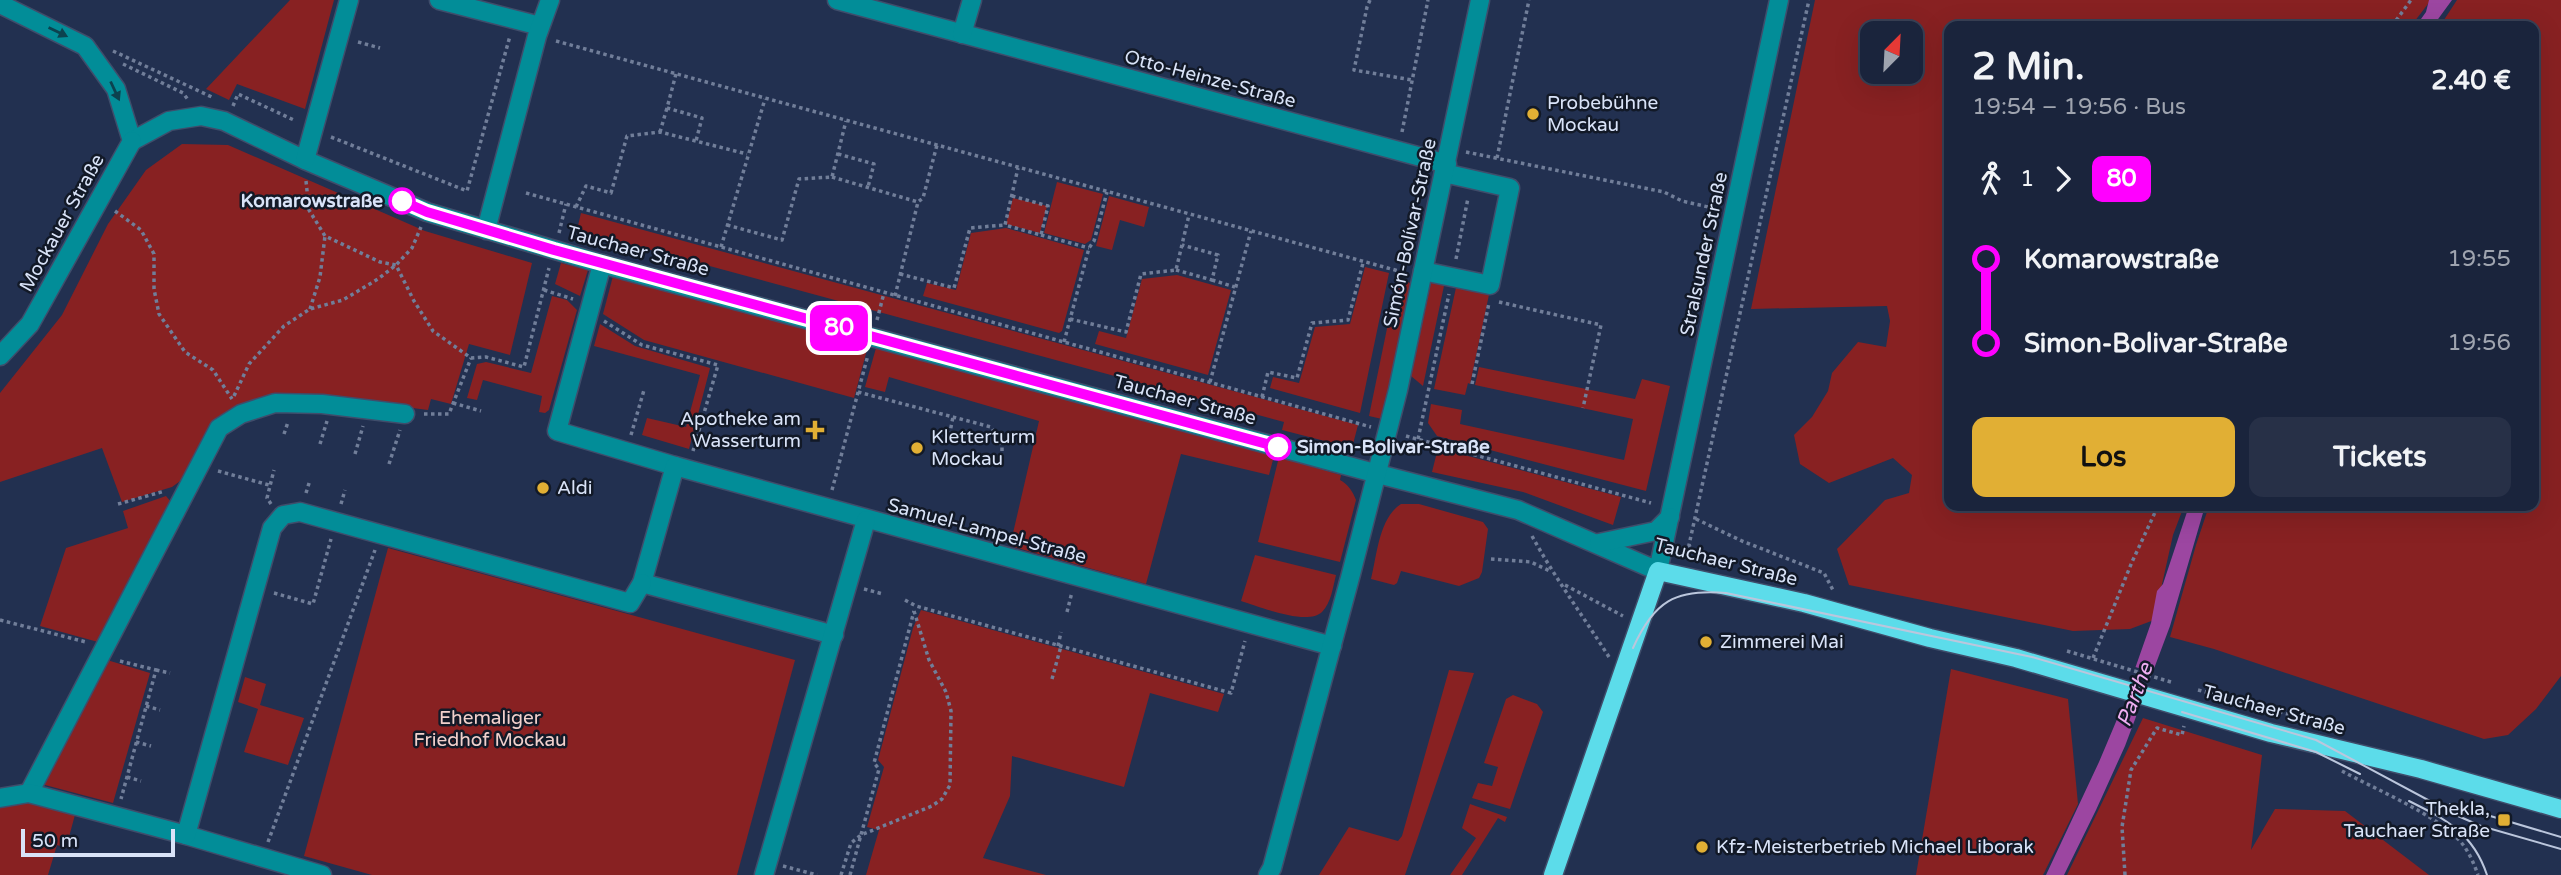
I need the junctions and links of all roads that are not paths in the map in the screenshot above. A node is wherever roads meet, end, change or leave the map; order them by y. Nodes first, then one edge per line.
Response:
1 (349, 0) edge
2 (439, 0) edge
3 (550, 0) edge
4 (837, 0) edge
5 (972, 0) edge
6 (1480, 0) edge
7 (1779, 0) edge
8 (4, 3) edge
9 (538, 31) junction
10 (962, 34) junction
11 (132, 141) junction
12 (308, 162) junction
13 (1447, 162) junction
14 (486, 230) junction
15 (602, 264) junction
16 (1422, 274) junction
17 (0, 356) edge
18 (405, 414) road end
19 (675, 466) junction
20 (1378, 474) junction
21 (1670, 516) junction
22 (866, 520) junction
23 (1599, 543) junction
24 (1658, 571) junction
25 (642, 583) junction
26 (834, 635) junction
27 (1332, 646) junction
28 (29, 793) junction
29 (0, 798) edge
30 (2561, 809) edge
31 (186, 835) junction
32 (766, 869) edge
33 (322, 875) edge
34 (1268, 875) edge
35 (1553, 875) edge

1 - 12 street
2 - 9 street
3 - 9 street
4 - 10 street, Otto-Heinze-Straße
5 - 10 street
6 - 13 street, Simón-Bolívar-Straße
7 - 21 street, Stralsunder Straße
8 -> 11 street
9 - 14 street
10 - 13 street, Otto-Heinze-Straße
11 - 12 street, Tauchaer Straße
11 - 17 street, Mockauer Straße
12 - 14 street, Tauchaer Straße
13 - 16 street, Simón-Bolívar-Straße
13 - 16 street, Otto-Heinze-Straße
14 - 15 street, Tauchaer Straße
15 - 19 street
15 - 20 street, Tauchaer Straße
16 - 20 street, Simón-Bolívar-Straße
18 - 28 street
19 - 22 street
19 - 25 street
20 - 23 street, Tauchaer Straße
20 - 27 street
21 - 23 street
21 - 24 street, Stralsunder Straße
22 - 26 street, Samuel-Lampel-Straße
22 - 27 street, Samuel-Lampel-Straße
23 - 24 street, Tauchaer Straße
24 - 30 main road, Tauchaer Straße
24 - 35 main road
25 - 26 street
25 - 31 street
26 - 32 street, Samuel-Lampel-Straße
27 - 34 street
28 - 29 street
28 - 31 street
31 - 33 street

